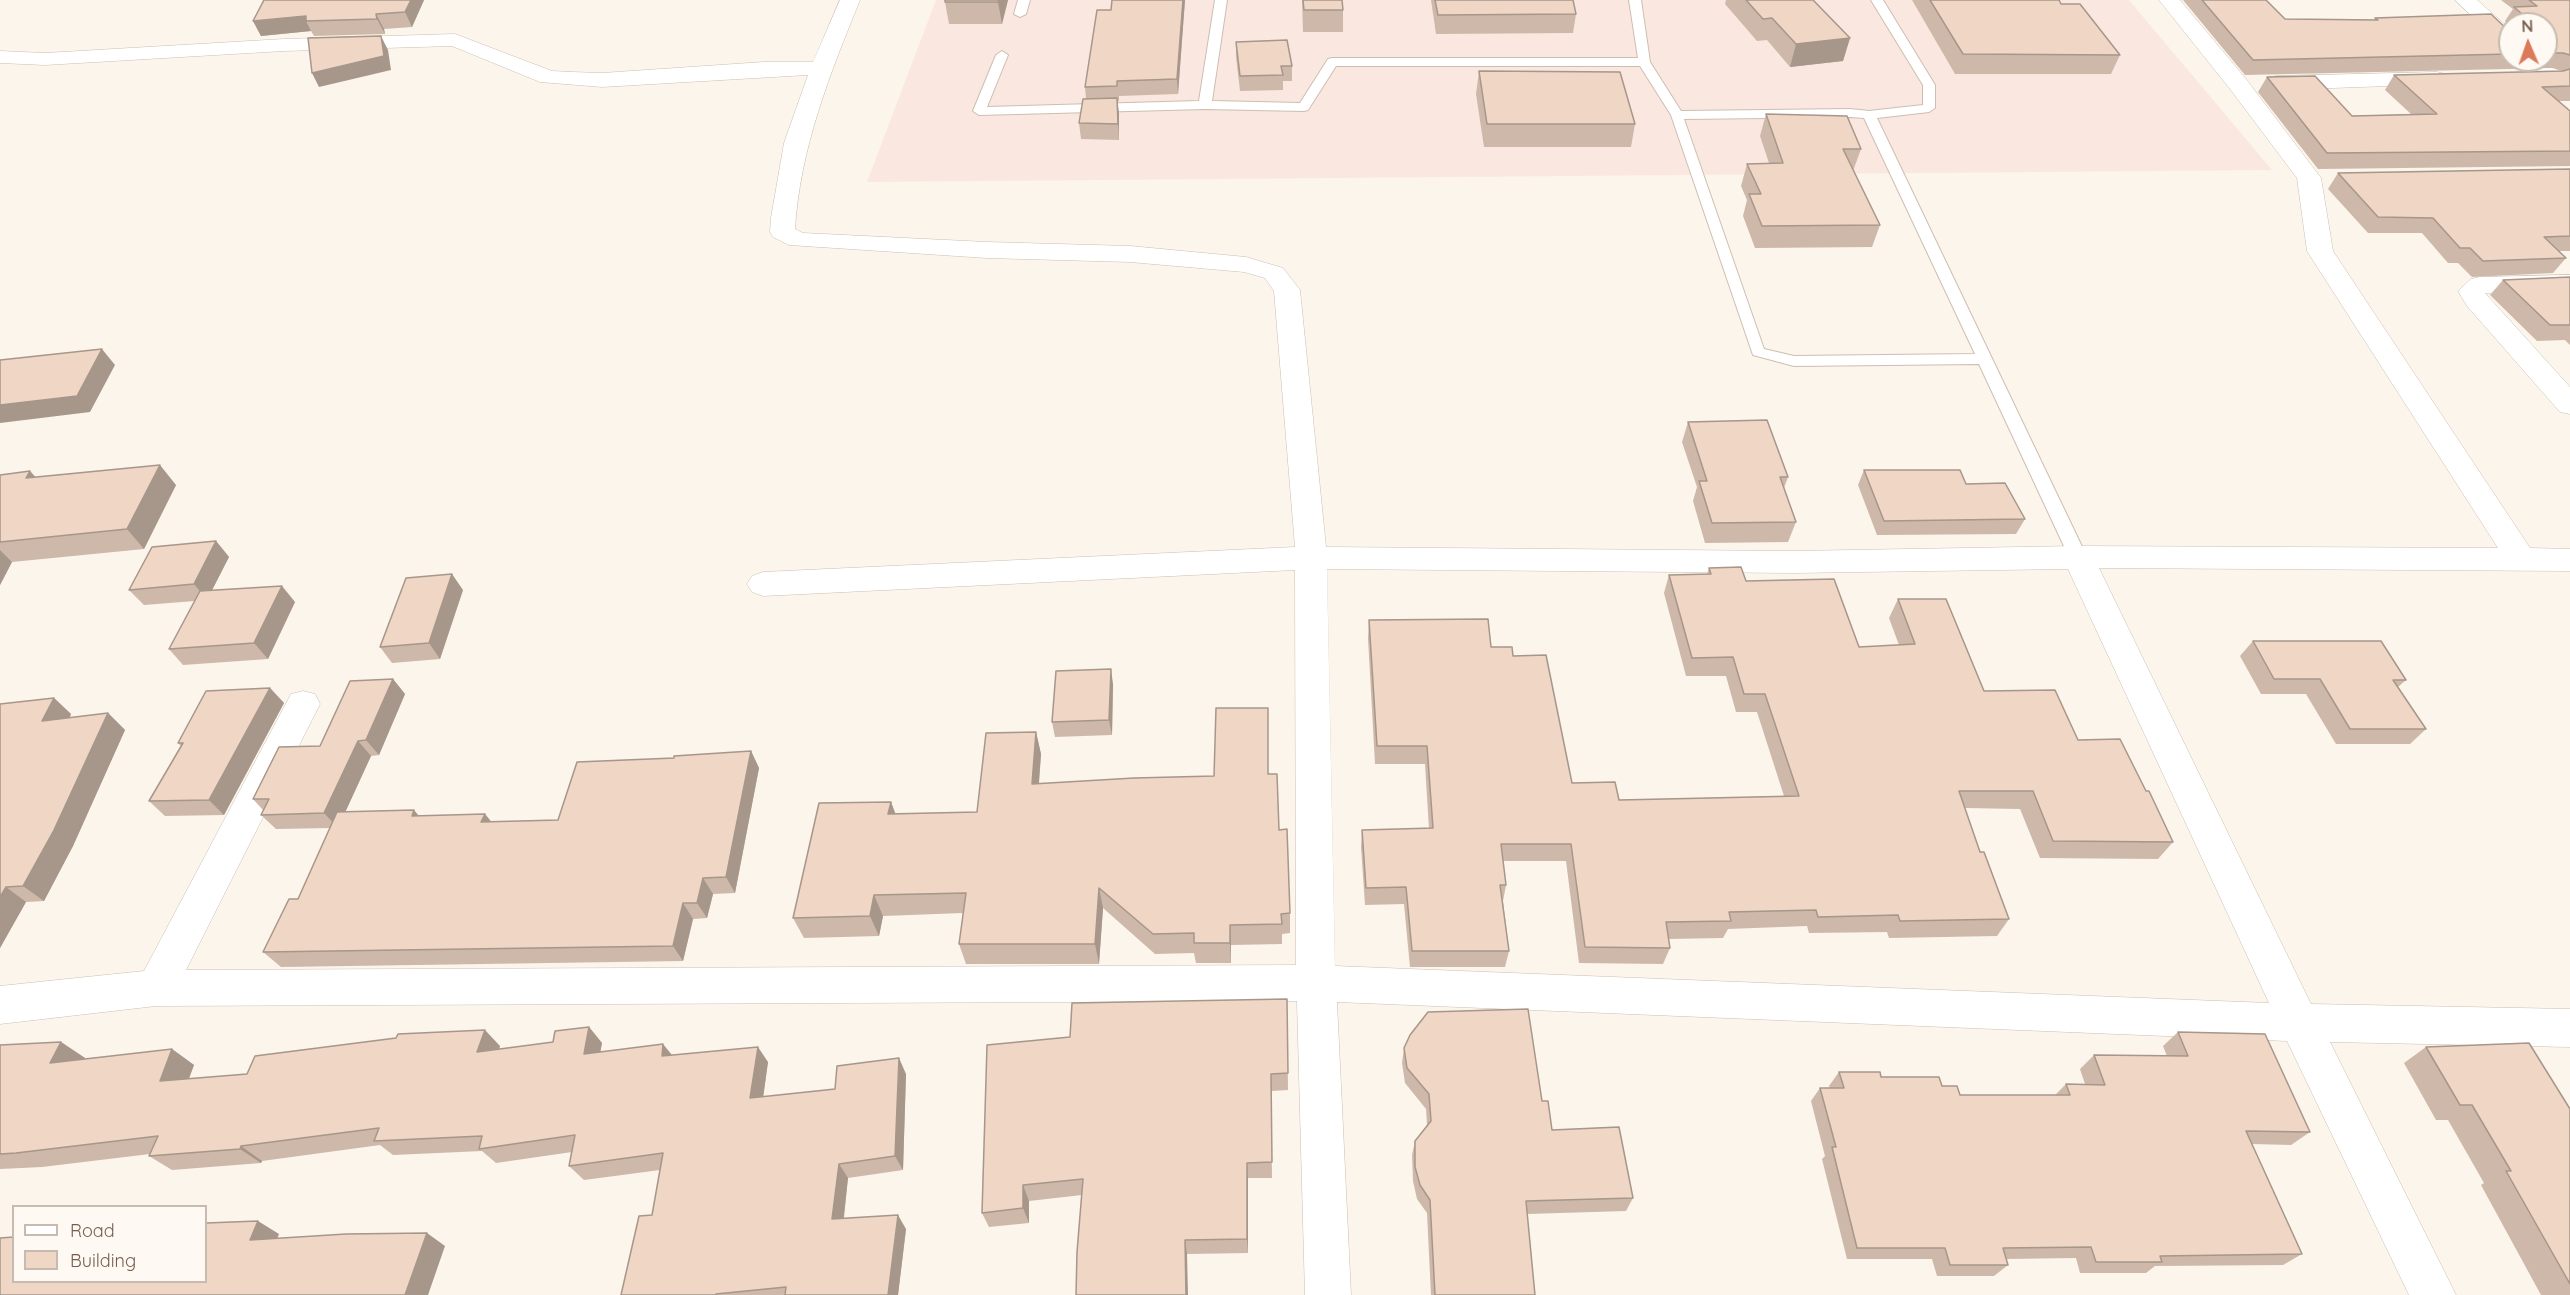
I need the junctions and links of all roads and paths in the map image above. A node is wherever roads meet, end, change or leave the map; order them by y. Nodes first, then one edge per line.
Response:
1 (850, 0) edge
2 (1024, 0) edge
3 (1221, 0) edge
4 (1635, 0) edge
5 (1877, 0) edge
6 (2169, 0) edge
7 (2465, 0) edge
8 (1020, 14) dead end
9 (2498, 29) edge
10 (1002, 55) dead end
11 (0, 57) edge
12 (1644, 62) junction
13 (821, 69) junction
14 (2547, 72) edge
15 (2552, 76) junction
16 (2517, 77) edge
17 (2459, 79) edge
18 (2238, 84) junction
19 (2570, 92) edge
20 (1205, 105) junction
21 (1677, 115) junction
22 (1869, 115) junction
23 (2570, 283) edge
24 (1984, 359) junction
25 (2570, 405) edge
26 (2078, 557) junction
27 (1311, 558) junction
28 (2521, 559) junction
29 (2570, 560) edge
30 (763, 584) dead end
31 (303, 704) dead end
32 (1316, 983) junction
33 (156, 988) junction
34 (0, 1005) edge
35 (2299, 1023) junction
36 (2570, 1028) edge
37 (1328, 1295) edge
38 (2433, 1295) edge

1 - 13 street
2 - 8 lane
3 - 20 lane
4 - 12 lane
5 - 22 lane
6 - 18 street
7 - 9 street
10 - 20 lane
11 - 13 street
12 - 20 lane
12 - 21 lane
13 - 27 street
14 - 15 street
15 - 16 street
15 - 19 street
17 - 18 street
18 - 28 street
21 - 22 lane
21 - 24 lane
22 - 24 lane
23 - 25 street
24 - 26 lane
26 - 27 street
26 - 28 street
26 - 35 street
27 - 30 street
27 - 32 street
28 - 29 street
31 - 33 street
32 - 33 street
32 - 35 street
32 - 37 street
33 - 34 street
35 - 36 street
35 - 38 street

